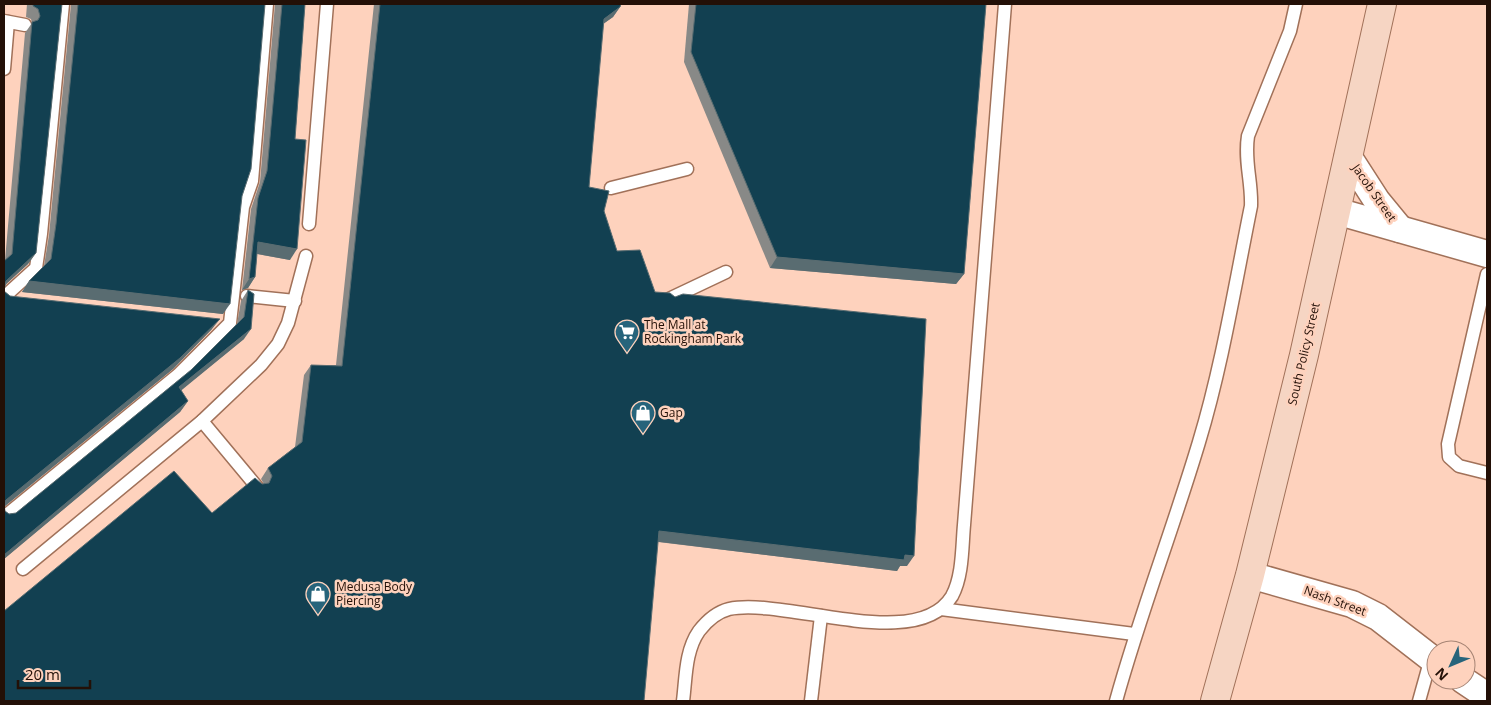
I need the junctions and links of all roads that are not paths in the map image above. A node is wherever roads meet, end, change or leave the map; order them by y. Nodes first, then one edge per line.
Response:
1 (63, 4) edge
2 (267, 4) edge
3 (327, 4) edge
4 (1005, 4) edge
5 (1296, 4) edge
6 (1382, 4) edge
7 (6, 21) edge
8 (25, 25) dead end
9 (4, 69) edge
10 (1348, 156) junction
11 (687, 169) dead end
12 (612, 188) dead end
13 (1336, 211) junction
14 (309, 224) dead end
15 (1400, 229) junction
16 (1487, 254) edge
17 (306, 256) dead end
18 (726, 272) dead end
19 (1487, 274) edge
20 (247, 296) edge
21 (4, 297) edge
22 (669, 299) edge
23 (23, 300) edge
24 (295, 301) junction
25 (210, 321) edge
26 (230, 323) junction
27 (202, 421) junction
28 (1487, 473) edge
29 (257, 487) edge
30 (4, 517) edge
31 (23, 568) dead end
32 (1250, 575) junction
33 (941, 609) junction
34 (821, 616) junction
35 (1134, 634) junction
36 (1426, 654) edge
37 (1426, 680) edge
38 (1476, 689) edge
39 (1487, 696) edge
40 (683, 701) edge
41 (811, 701) edge
42 (1116, 701) edge
43 (1215, 701) edge
44 (1419, 701) edge

1 - 21 lane
2 - 26 lane
3 - 14 lane
4 - 33 lane
5 - 35 lane
6 - 10 street, South Policy Street
7 - 8 lane
7 - 9 lane
10 - 13 street, South Policy Street
10 - 15 street, Jacob Street
11 - 12 lane
13 - 15 street, Jacob Street
13 - 32 street, South Policy Street
15 - 16 street, Jacob Street
17 - 24 lane
18 - 22 lane
19 - 28 lane
20 - 24 lane
21 - 23 lane
24 - 27 lane
25 - 26 lane
26 - 30 lane
27 - 29 lane
27 - 31 lane
32 - 36 street, Nash Street
32 - 43 street, South Policy Street
33 - 34 lane
33 - 35 lane
34 - 40 lane
34 - 41 lane
35 - 42 lane
37 - 44 lane
38 - 39 street

